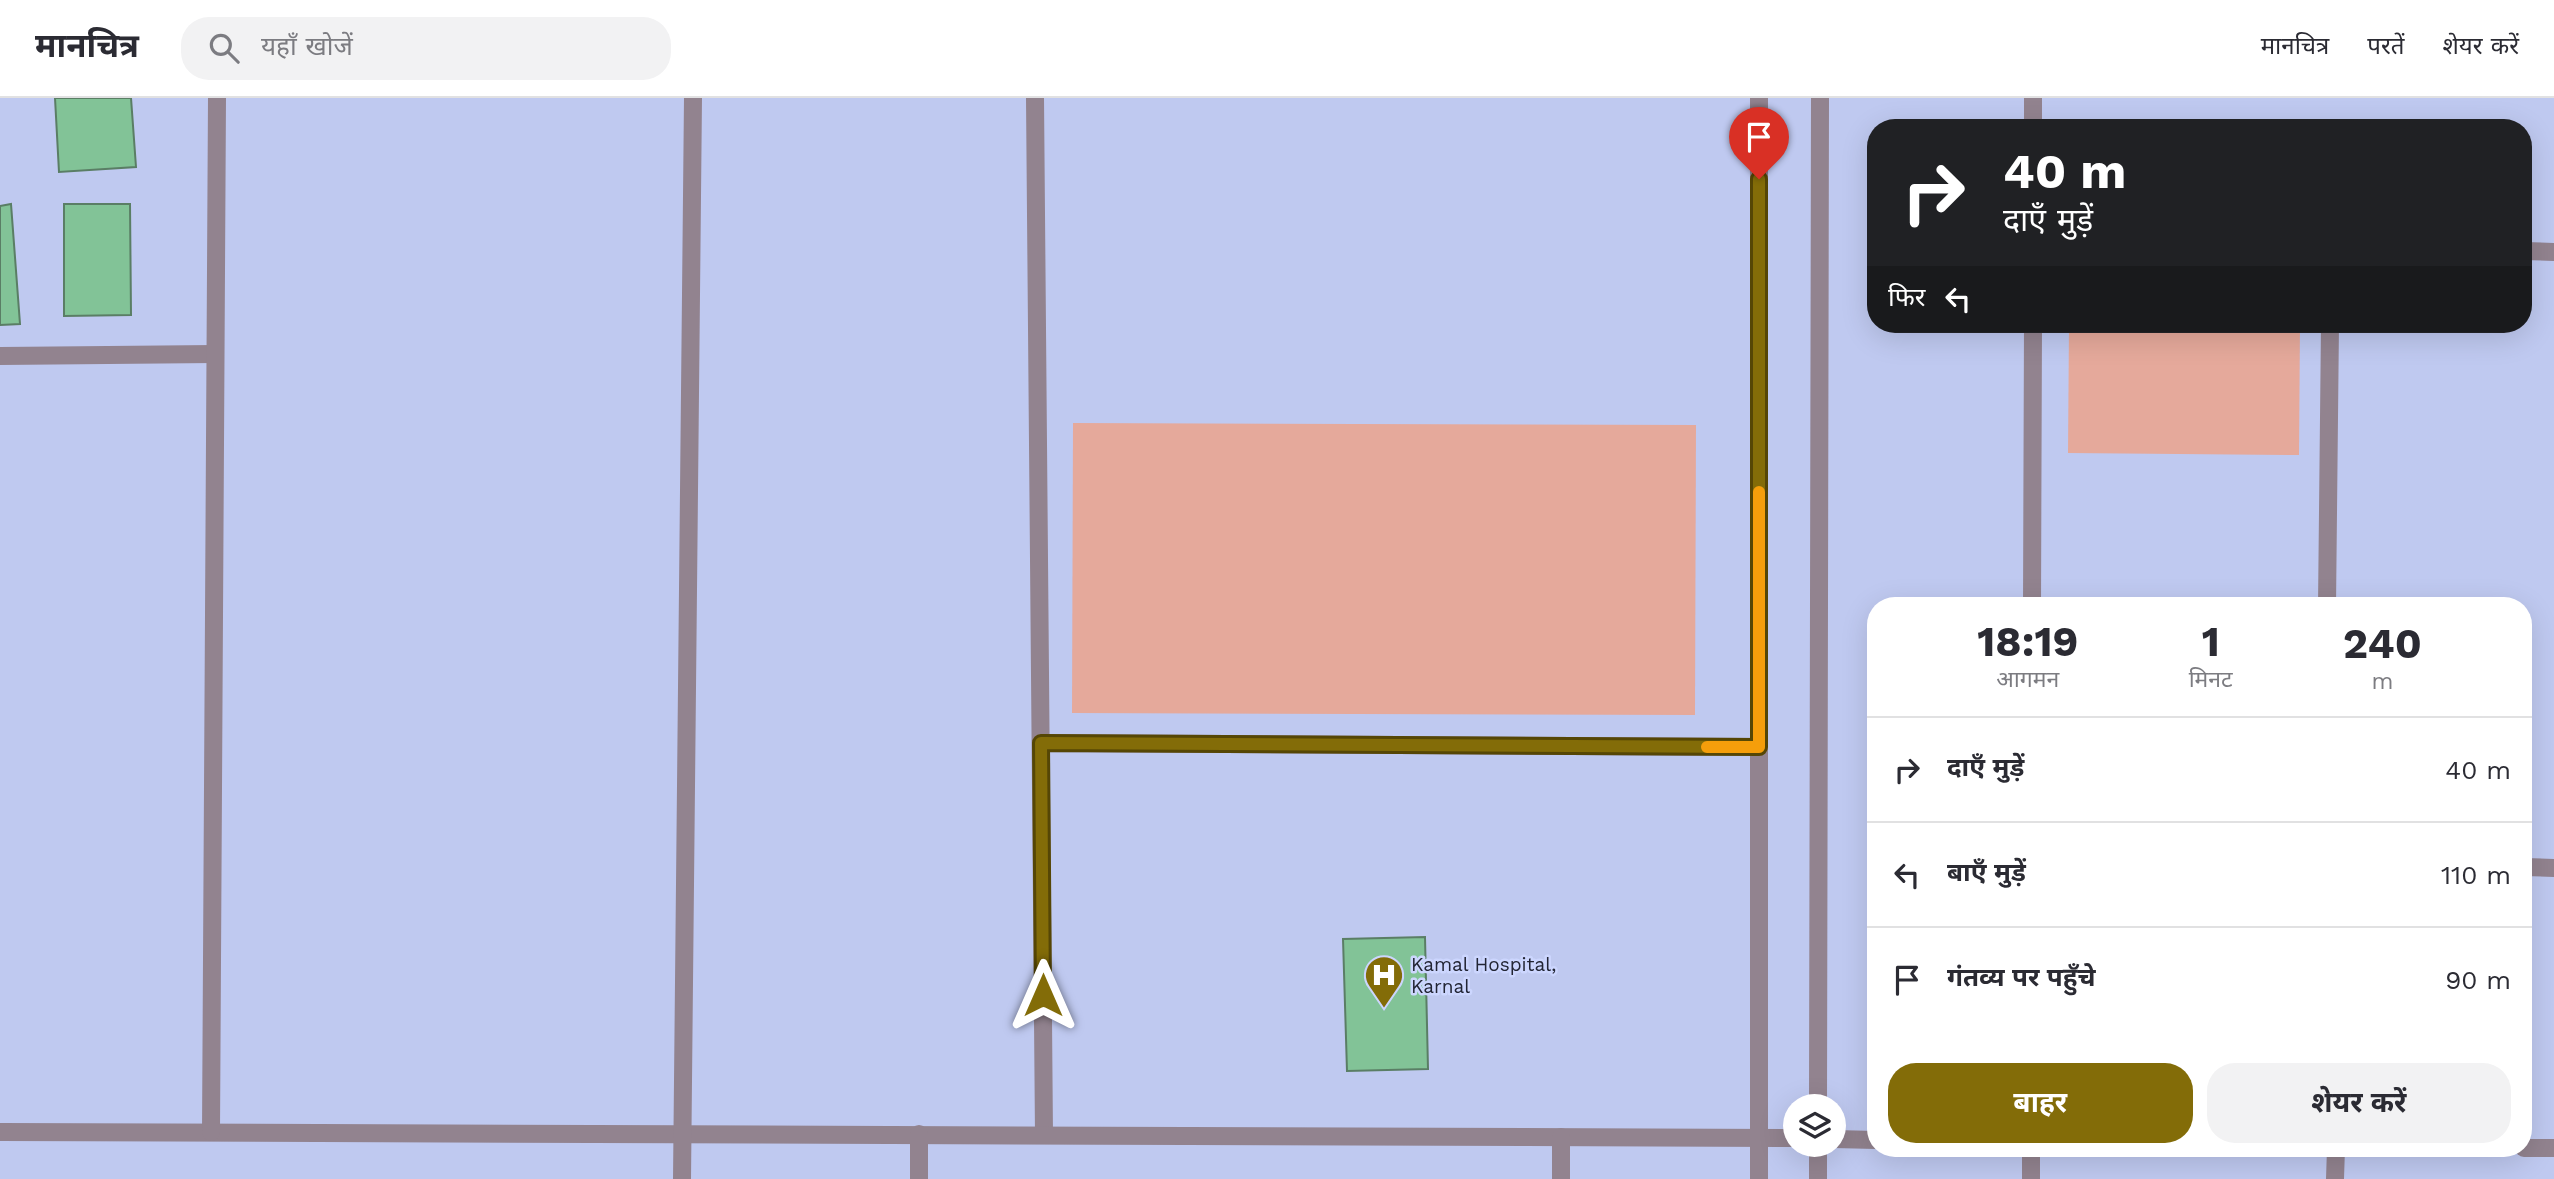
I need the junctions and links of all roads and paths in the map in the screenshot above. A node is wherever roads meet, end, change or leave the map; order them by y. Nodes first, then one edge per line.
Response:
1 (217, 98) edge
2 (693, 98) edge
3 (1035, 98) edge
4 (1759, 98) edge
5 (1820, 98) edge
6 (2033, 98) edge
7 (2033, 119) edge
8 (2532, 251) edge
9 (2554, 252) edge
10 (2033, 333) edge
11 (2330, 333) edge
12 (215, 354) junction
13 (0, 356) edge
14 (2032, 597) edge
15 (2326, 597) edge
16 (1041, 743) junction
17 (1759, 747) junction
18 (2532, 867) edge
19 (2554, 868) edge
20 (1818, 1094) edge
21 (0, 1132) edge
22 (211, 1132) junction
23 (682, 1134) junction
24 (919, 1134) junction
25 (1044, 1135) junction
26 (1561, 1137) junction
27 (1759, 1137) junction
28 (1783, 1138) edge
29 (1846, 1139) edge
30 (1867, 1140) edge
31 (2532, 1148) edge
32 (2554, 1148) edge
33 (1818, 1157) edge
34 (2031, 1157) edge
35 (2336, 1157) edge
36 (682, 1179) edge
37 (919, 1179) edge
38 (1561, 1179) edge
39 (1759, 1179) edge
40 (1818, 1179) edge
41 (2031, 1179) edge
42 (2335, 1179) edge

1 - 12 street
2 - 23 street
3 - 16 street
4 - 17 street
5 - 20 street
6 - 7 street
8 - 9 street
10 - 14 street
11 - 15 street
12 - 13 street
12 - 22 street
16 - 17 street
16 - 25 street
17 - 27 street
18 - 19 street
21 - 22 street
22 - 23 street
23 - 24 street
23 - 36 street
24 - 25 street
24 - 37 street
25 - 26 street
26 - 27 street
26 - 38 street
27 - 28 street
27 - 39 street
29 - 30 street
31 - 32 street
33 - 40 street
34 - 41 street
35 - 42 street

